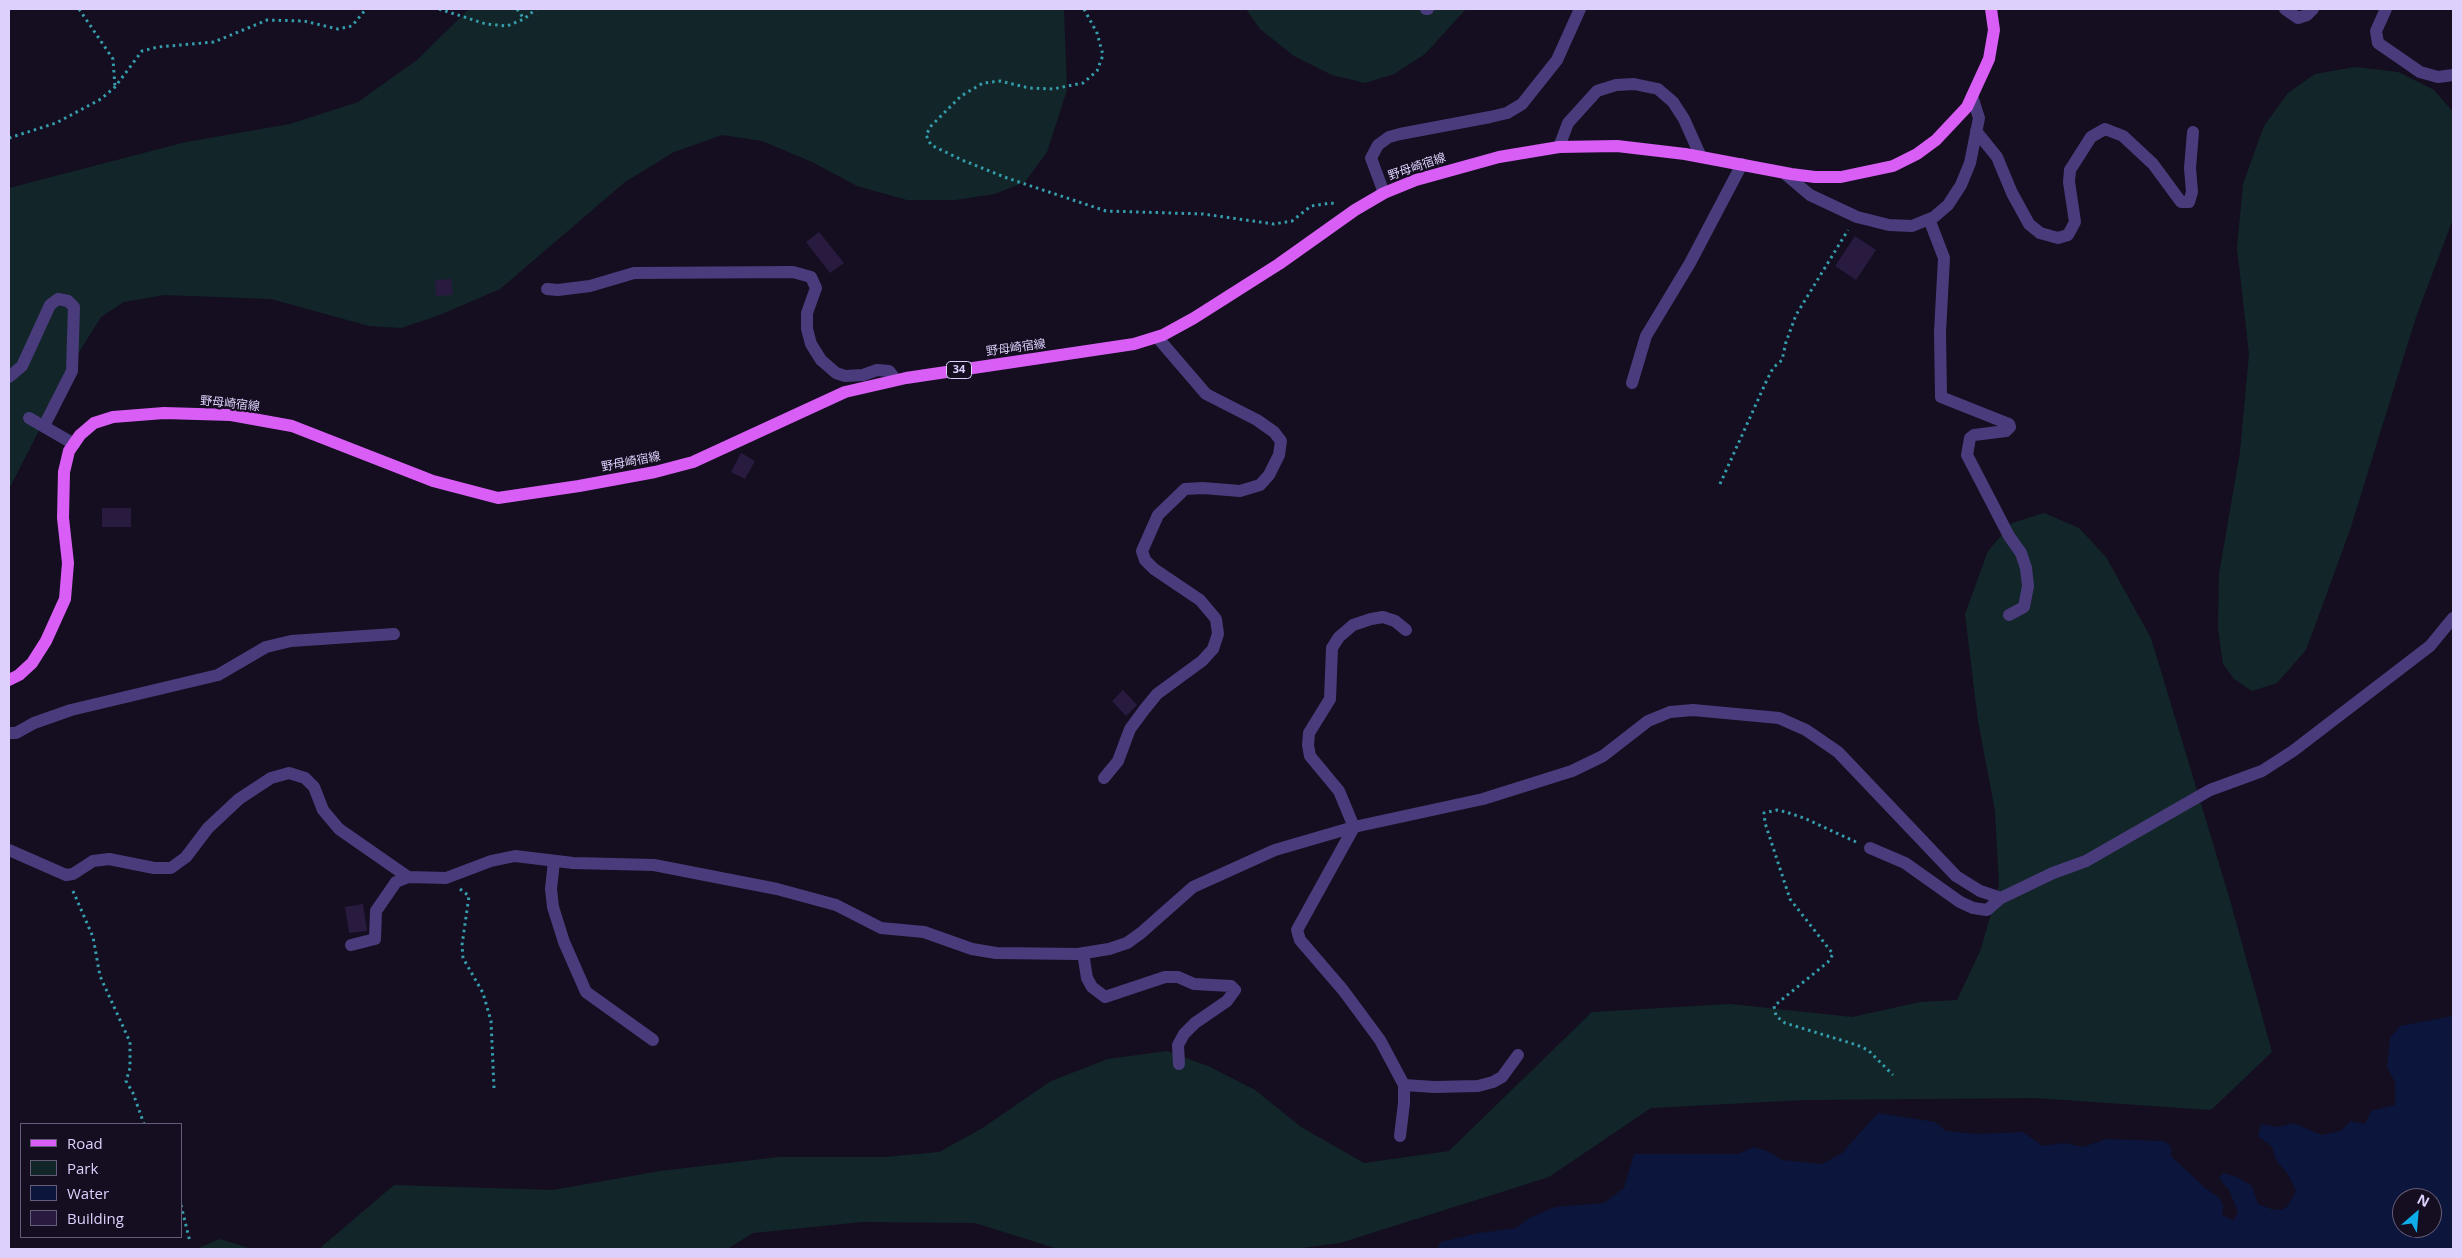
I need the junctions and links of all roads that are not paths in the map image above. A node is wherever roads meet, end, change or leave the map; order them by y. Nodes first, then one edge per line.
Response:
1 (1580, 9) edge
2 (1991, 9) edge
3 (2285, 9) edge
4 (2313, 9) edge
5 (2386, 9) edge
6 (2453, 75) edge
7 (1972, 96) junction
8 (1976, 131) junction
9 (2193, 132) dead end
10 (1559, 147) junction
11 (1701, 157) junction
12 (1742, 164) junction
13 (1784, 173) junction
14 (1384, 193) junction
15 (1929, 219) junction
16 (547, 289) dead end
17 (1157, 337) junction
18 (9, 376) edge
19 (896, 380) junction
20 (1632, 384) dead end
21 (29, 418) dead end
22 (44, 426) junction
23 (74, 444) junction
24 (2009, 615) dead end
25 (2453, 618) edge
26 (1406, 630) dead end
27 (394, 634) dead end
28 (9, 680) edge
29 (9, 733) edge
30 (1104, 778) dead end
31 (1354, 826) junction
32 (1870, 848) road end
33 (9, 850) edge
34 (554, 861) junction
35 (408, 877) junction
36 (2001, 898) junction
37 (351, 945) dead end
38 (1083, 953) junction
39 (653, 1040) dead end
40 (1518, 1055) dead end
41 (1179, 1064) dead end
42 (1404, 1085) junction
43 (1400, 1136) dead end

1 - 14 street
2 - 7 main road, 野母崎宿線 / 34
3 - 4 street
5 - 6 street
7 - 8 street
7 - 13 main road, 野母崎宿線 / 34
8 - 9 street
8 - 15 street
10 - 11 main road, 野母崎宿線 / 34
10 - 11 street
10 - 14 main road, 野母崎宿線 / 34
11 - 12 main road, 野母崎宿線 / 34
12 - 13 main road, 野母崎宿線 / 34
12 - 20 street
13 - 15 street
14 - 17 main road, 野母崎宿線 / 34
15 - 24 street
16 - 19 street
17 - 19 main road, 野母崎宿線 / 34
17 - 30 street
18 - 22 street
19 - 23 main road, 野母崎宿線 / 34
21 - 22 street
22 - 23 street
23 - 28 main road, 野母崎宿線 / 34
25 - 36 street
26 - 31 street
27 - 29 street
31 - 36 street
31 - 38 street
31 - 42 street
32 - 36 street
33 - 35 street
34 - 35 street
34 - 38 street
34 - 39 street
35 - 37 street
38 - 41 street
40 - 42 street
42 - 43 street

